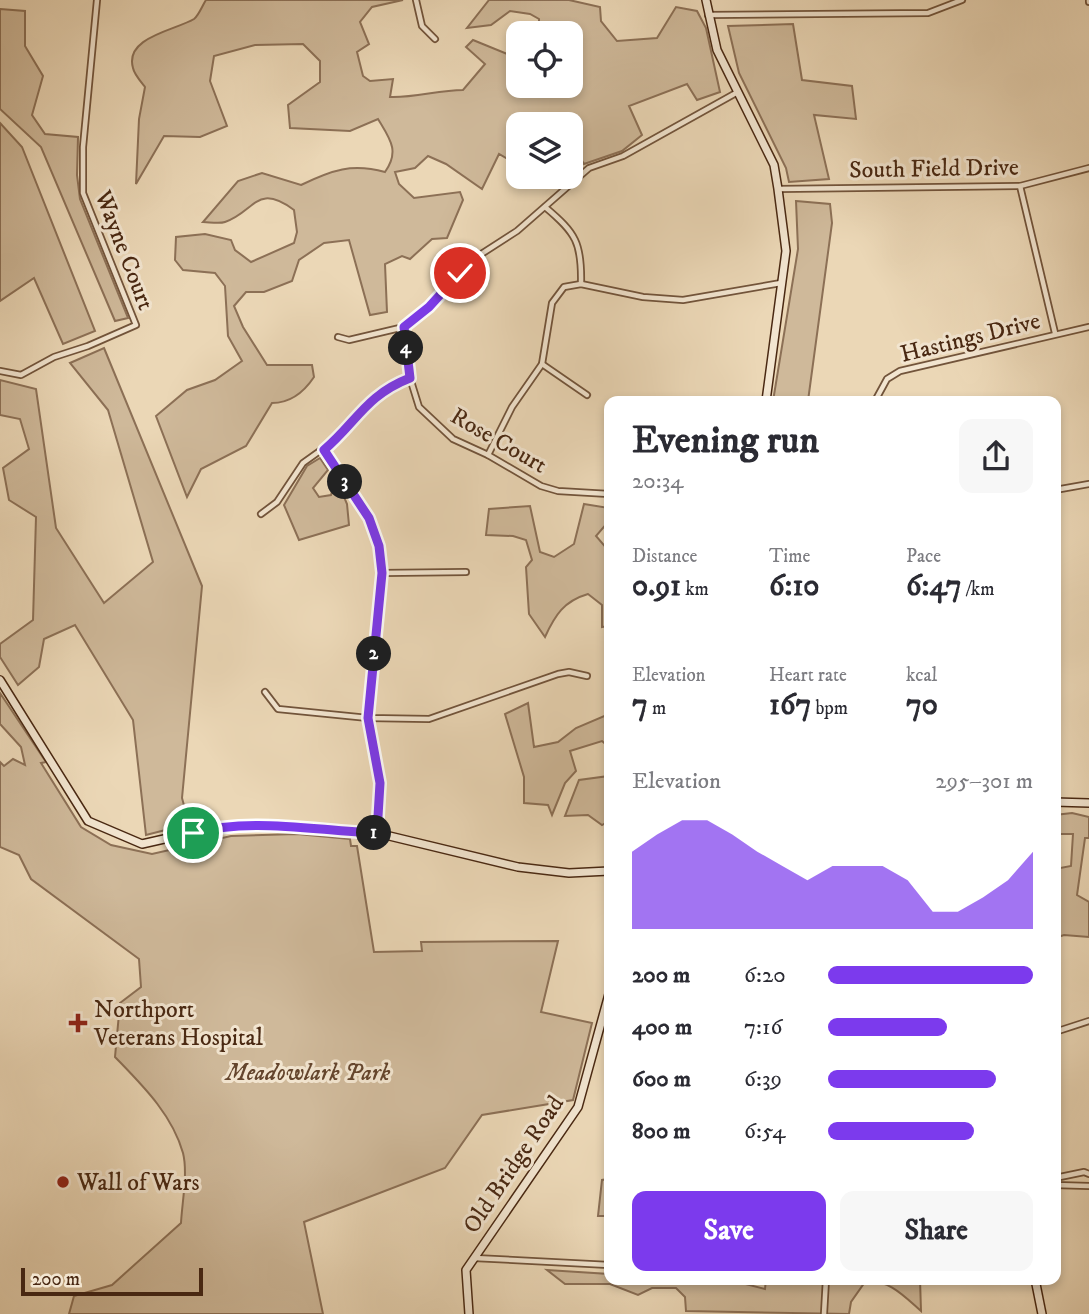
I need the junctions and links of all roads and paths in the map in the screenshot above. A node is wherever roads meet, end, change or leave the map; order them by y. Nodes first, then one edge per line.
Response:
1 (97, 0) edge
2 (416, 0) edge
3 (706, 0) edge
4 (962, 0) edge
5 (707, 15) junction
6 (435, 39) dead end
7 (736, 93) junction
8 (1089, 168) edge
9 (1020, 186) junction
10 (778, 189) junction
11 (545, 207) junction
12 (782, 283) junction
13 (581, 284) junction
14 (404, 327) junction
15 (1089, 327) edge
16 (1055, 333) junction
17 (338, 337) dead end
18 (542, 364) junction
19 (0, 371) edge
20 (410, 378) junction
21 (587, 395) dead end
22 (767, 396) edge
23 (877, 396) edge
24 (324, 450) junction
25 (488, 454) junction
26 (1089, 484) edge
27 (1061, 489) edge
28 (604, 493) edge
29 (261, 514) dead end
30 (466, 572) dead end
31 (382, 573) junction
32 (587, 676) dead end
33 (0, 680) edge
34 (265, 692) dead end
35 (368, 718) junction
36 (1061, 802) edge
37 (1089, 803) edge
38 (377, 833) junction
39 (604, 871) edge
40 (604, 1020) edge
41 (1089, 1021) edge
42 (1061, 1030) edge
43 (1089, 1174) edge
44 (1061, 1177) edge
45 (1061, 1185) edge
46 (1089, 1186) edge
47 (473, 1258) junction
48 (604, 1265) edge
49 (826, 1285) edge
50 (1036, 1285) edge
51 (469, 1314) edge
52 (824, 1314) edge
53 (1042, 1314) edge

1 - 19 street, Wayne Court
2 - 6 street
3 - 5 street
4 - 5 street
5 - 7 street
7 - 10 street
7 - 11 street
8 - 9 street, South Field Drive
9 - 10 street, South Field Drive
9 - 16 street
10 - 12 street
11 - 13 street
11 - 14 street
12 - 13 street
12 - 22 street
13 - 18 street
14 - 17 street
14 - 20 street, Rose Court
15 - 16 street, Hastings Drive
16 - 23 street, Hastings Drive
18 - 21 street
18 - 25 street
20 - 24 street
20 - 25 street, Rose Court
24 - 29 street
24 - 31 street
25 - 28 street, Rose Court
26 - 27 street
30 - 31 street
31 - 35 street
32 - 35 street
33 - 38 street
34 - 35 street
35 - 38 street
36 - 37 street
38 - 39 street
40 - 47 street, Old Bridge Road
41 - 42 street
43 - 44 street
45 - 46 street
47 - 48 street
47 - 51 street, Old Bridge Road
49 - 52 street
50 - 53 street

